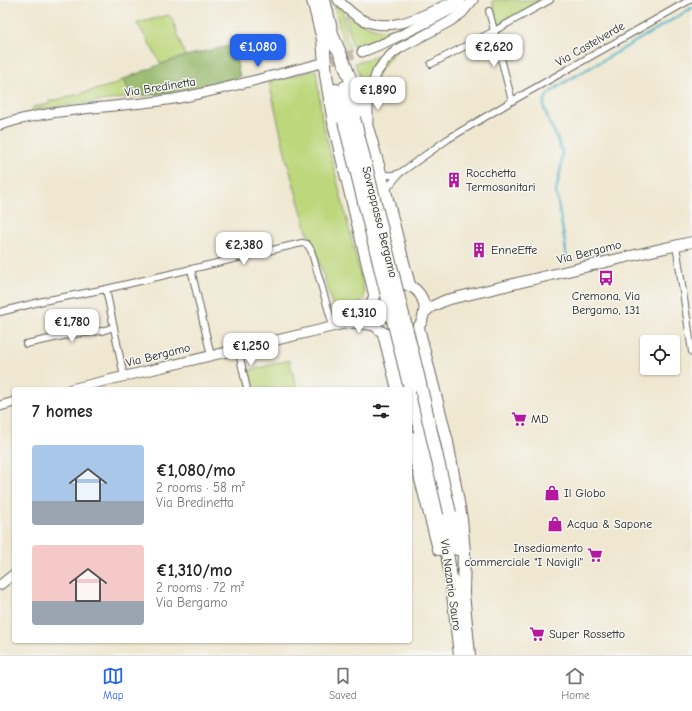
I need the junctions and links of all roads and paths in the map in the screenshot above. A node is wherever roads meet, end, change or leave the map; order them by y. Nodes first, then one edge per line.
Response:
1 (313, 0) edge
2 (324, 0) edge
3 (338, 0) edge
4 (457, 0) edge
5 (468, 0) edge
6 (473, 0) edge
7 (550, 0) edge
8 (674, 0) edge
9 (690, 0) edge
10 (678, 7) junction
11 (489, 11) dead end
12 (494, 31) junction
13 (328, 40) junction
14 (362, 52) tunnel mouth
15 (318, 64) tunnel mouth
16 (431, 64) dead end
17 (512, 101) junction
18 (349, 120) junction
19 (2, 124) edge
20 (368, 131) junction
21 (400, 173) junction
22 (381, 174) junction
23 (385, 191) junction
24 (692, 242) edge
25 (398, 244) junction
26 (676, 245) junction
27 (365, 253) junction
28 (191, 269) junction
29 (409, 285) junction
30 (106, 290) junction
31 (375, 294) junction
32 (420, 296) junction
33 (446, 300) junction
34 (370, 308) junction
35 (0, 312) edge
36 (424, 313) junction
37 (344, 324) junction
38 (333, 326) junction
39 (114, 327) junction
40 (418, 328) junction
41 (380, 330) junction
42 (26, 344) dead end
43 (238, 349) junction
44 (692, 352) edge
45 (211, 356) junction
46 (124, 377) junction
47 (432, 383) junction
48 (80, 387) edge
49 (247, 387) edge
50 (397, 387) edge
51 (410, 387) edge
52 (412, 388) edge
53 (412, 397) edge
54 (12, 403) edge
55 (0, 406) edge
56 (412, 445) edge
57 (445, 514) junction
58 (12, 576) edge
59 (0, 585) edge
60 (463, 591) junction
61 (459, 642) junction
62 (460, 655) edge
63 (469, 655) edge

1 - 13 highway
2 - 13 highway
3 - 4 street
5 - 14 street
6 - 20 street
7 - 12 street
8 - 10 street
9 - 10 street, Via Castelverde
10 - 17 street, Via Castelverde
11 - 12 street
12 - 16 street
12 - 17 street
13 - 18 highway
13 - 20 highway
13 - 27 highway
15 - 19 street, Via Bredinetta
17 - 21 street, Via Castelverde
18 - 51 highway, Sovrappasso Bergamo, bridge
18 - 57 highway, Sovrappasso Bergamo, bridge
20 - 22 highway
21 - 22 street
21 - 23 street, Via Castelverde
22 - 23 highway
23 - 25 highway
24 - 26 main road, Via Bergamo
25 - 27 highway
25 - 29 highway
26 - 33 main road, Via Bergamo
26 - 44 street
27 - 31 highway
28 - 30 street
28 - 38 street
28 - 45 street
29 - 31 main road
29 - 32 main road
30 - 35 street
30 - 39 street
31 - 34 main road
32 - 33 main road, Via Bergamo
32 - 36 main road
33 - 36 main road, Via Bergamo
34 - 37 street, Via Bergamo
34 - 41 main road
36 - 40 main road
37 - 38 street, Via Bergamo
37 - 41 street, Via Bergamo
38 - 43 street, Via Bergamo
39 - 42 street
39 - 46 street
40 - 41 main road, Via Bergamo
40 - 47 highway
41 - 50 highway
43 - 45 street, Via Bergamo
43 - 49 street
45 - 46 street, Via Bergamo
46 - 48 street, Via Bergamo
47 - 52 street
47 - 60 highway
53 - 57 highway, Sovrappasso Bergamo
54 - 55 street
56 - 61 highway
57 - 60 highway, Via Nazario Sauro
57 - 61 highway, Via Nazario Sauro
58 - 59 street
60 - 63 highway, Via Nazario Sauro
61 - 62 highway, Via Nazario Sauro

